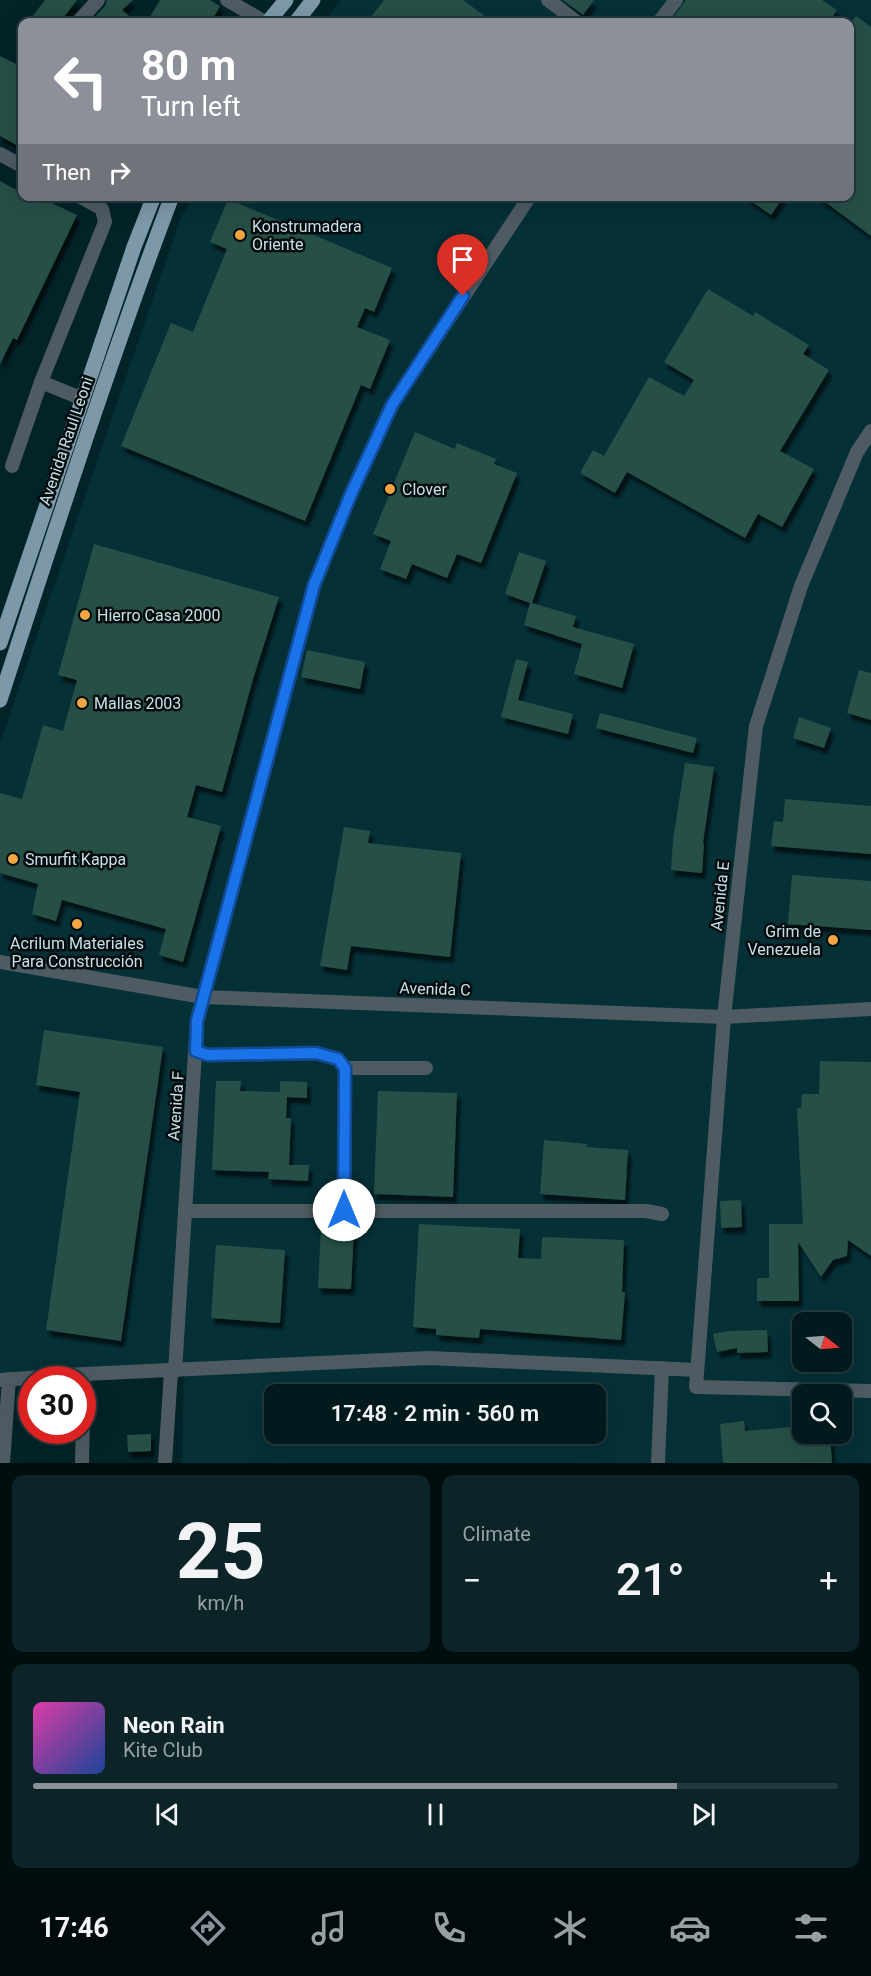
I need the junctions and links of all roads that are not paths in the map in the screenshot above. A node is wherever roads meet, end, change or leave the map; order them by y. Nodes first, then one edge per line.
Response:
1 (98, 0) edge
2 (227, 0) edge
3 (286, 0) edge
4 (314, 0) edge
5 (548, 0) edge
6 (676, 0) edge
7 (82, 18) edge
8 (260, 18) edge
9 (270, 18) edge
10 (299, 18) edge
11 (572, 18) edge
12 (662, 18) edge
13 (0, 154) edge
14 (18, 164) edge
15 (88, 201) edge
16 (151, 201) edge
17 (170, 201) edge
18 (526, 201) edge
19 (41, 382) junction
20 (83, 399) junction
21 (871, 431) edge
22 (12, 466) dead end
23 (0, 643) edge
24 (0, 700) edge
25 (0, 962) edge
26 (203, 997) junction
27 (871, 1009) edge
28 (724, 1017) junction
29 (196, 1051) junction
30 (345, 1068) junction
31 (426, 1068) dead end
32 (344, 1210) junction
33 (185, 1211) junction
34 (662, 1214) dead end
35 (662, 1368) junction
36 (697, 1370) junction
37 (173, 1371) junction
38 (96, 1374) edge
39 (5, 1380) edge
40 (871, 1391) edge
41 (82, 1444) edge
42 (3, 1463) edge
43 (82, 1463) edge
44 (165, 1463) edge
45 (658, 1463) edge

1 - 7 street
2 - 8 street
3 - 9 main road
4 - 10 main road
5 - 11 street
6 - 12 street
13 - 14 street
15 - 19 street
16 - 20 main road, Avenida Raul Leoni
17 - 24 main road, Avenida Raul Leoni
18 - 26 street, Avenida F
19 - 20 street
19 - 22 street
20 - 23 main road, Avenida Raul Leoni
21 - 28 street, Avenida E
25 - 26 street, Avenida C
26 - 28 street, Avenida C
26 - 29 street, Avenida F
27 - 28 street, Avenida C
28 - 36 street, Avenida E
29 - 30 street
29 - 33 street, Avenida F
30 - 31 street
30 - 32 street
32 - 33 street
32 - 34 street
33 - 37 street, Avenida F
35 - 36 street
35 - 37 street
35 - 45 street
36 - 40 street, Avenida E
37 - 38 street
37 - 44 street, Avenida F
39 - 42 street
41 - 43 street

